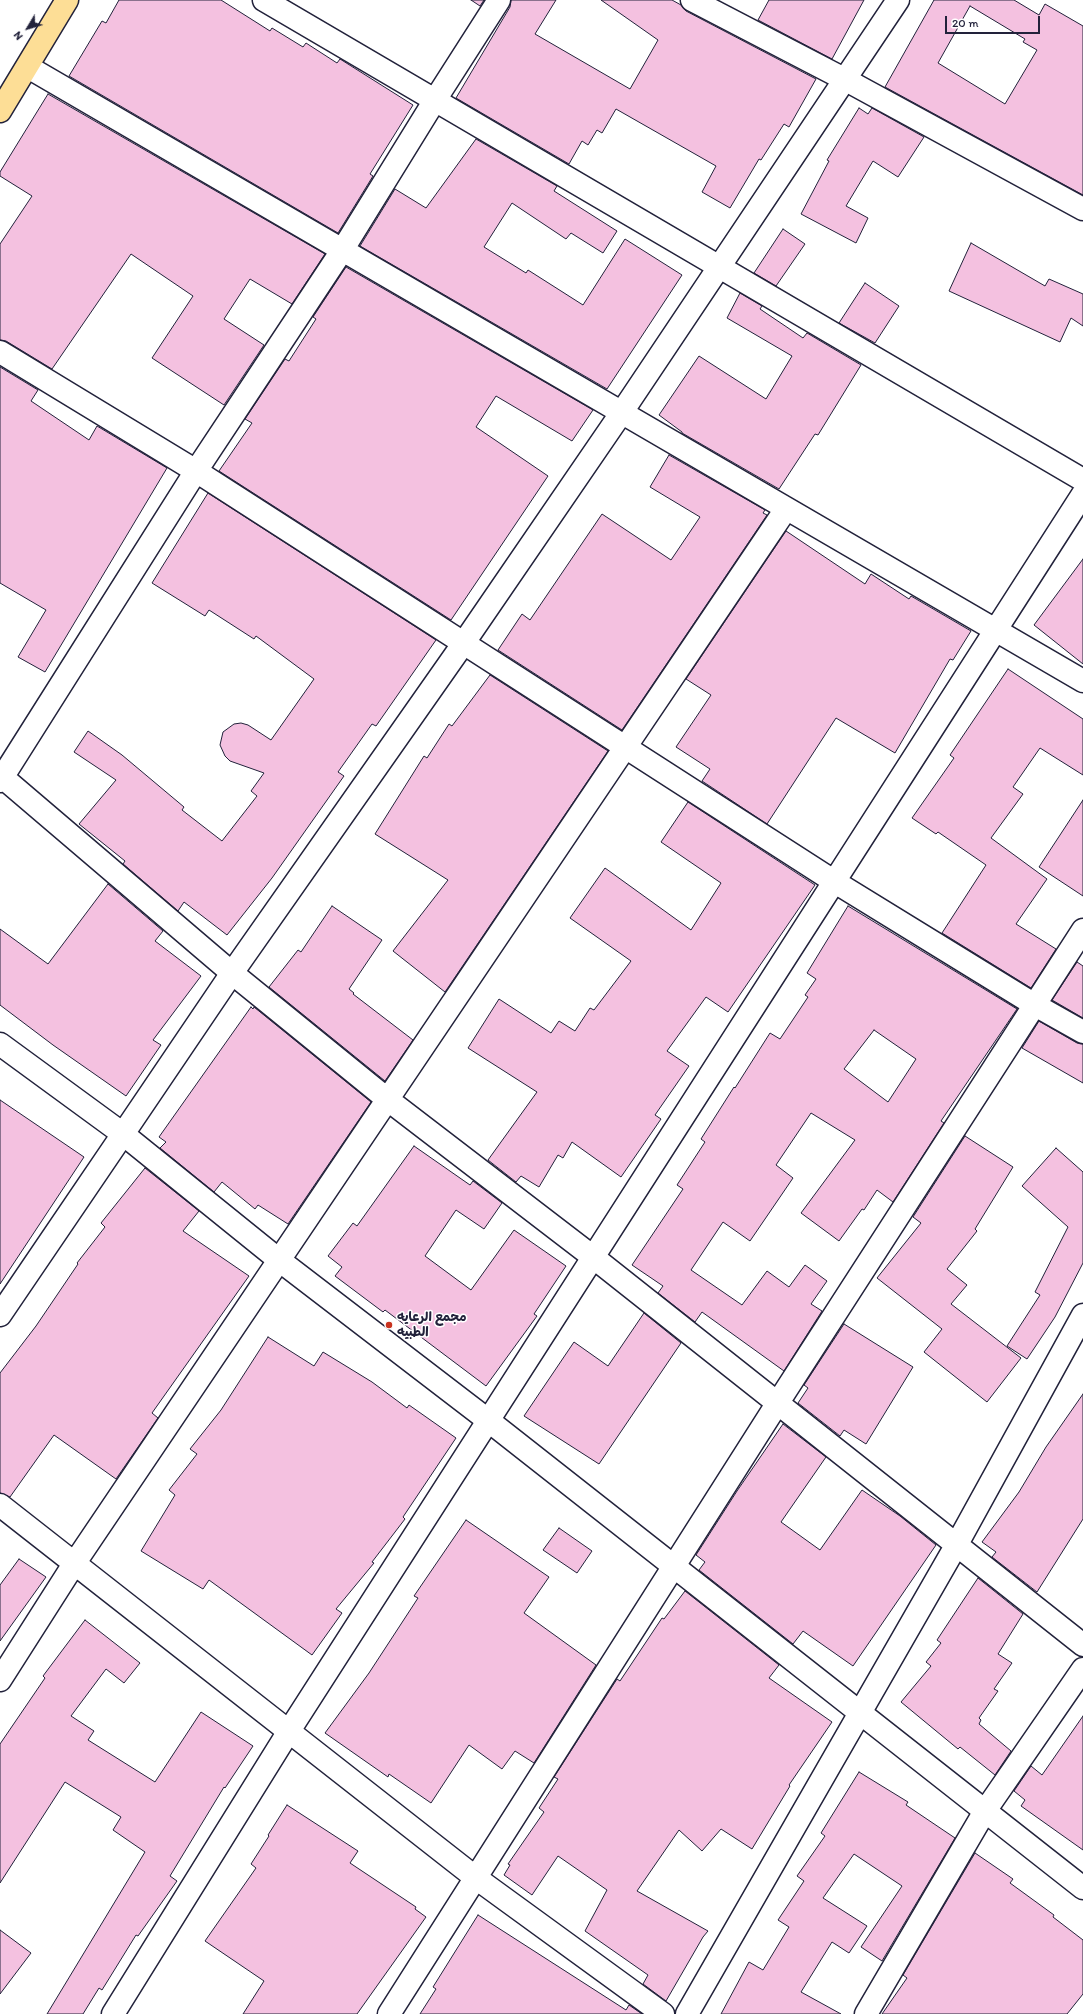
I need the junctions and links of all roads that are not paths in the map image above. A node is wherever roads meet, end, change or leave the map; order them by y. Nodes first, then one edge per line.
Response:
1 (67, 0) edge
2 (264, 0) edge
3 (499, 0) edge
4 (692, 0) edge
5 (898, 0) edge
6 (28, 67) junction
7 (846, 80) junction
8 (435, 100) junction
9 (0, 111) edge
10 (1083, 210) edge
11 (343, 249) junction
12 (720, 267) junction
13 (0, 352) edge
14 (622, 412) junction
15 (196, 471) junction
16 (1083, 480) edge
17 (1083, 494) edge
18 (786, 509) junction
19 (996, 630) junction
20 (463, 644) junction
21 (1083, 681) edge
22 (625, 748) junction
23 (1, 778) edge
24 (835, 882) junction
25 (1083, 930) edge
26 (232, 972) junction
27 (1035, 1005) junction
28 (1083, 1032) edge
29 (0, 1044) edge
30 (387, 1099) junction
31 (123, 1134) junction
32 (593, 1257) junction
33 (279, 1260) junction
34 (0, 1315) edge
35 (1083, 1315) edge
36 (777, 1404) junction
37 (489, 1421) junction
38 (0, 1505) edge
39 (958, 1544) junction
40 (74, 1564) junction
41 (674, 1568) junction
42 (1083, 1645) edge
43 (1083, 1669) edge
44 (0, 1680) edge
45 (860, 1714) junction
46 (289, 1731) junction
47 (985, 1811) junction
48 (476, 1878) junction
49 (1083, 1888) edge
50 (113, 2014) edge
51 (389, 2014) edge
52 (663, 2014) edge
53 (687, 2014) edge
54 (866, 2014) edge

1 - 6 highway
2 - 8 street
3 - 8 street
4 - 7 street
5 - 7 street
6 - 9 highway
6 - 11 street
7 - 10 street
7 - 12 street
8 - 11 street
8 - 12 street
11 - 14 street
11 - 15 street
12 - 14 street
12 - 16 street
13 - 15 street
14 - 18 street
14 - 20 street
15 - 20 street
15 - 23 street
17 - 19 street
18 - 19 street
18 - 22 street
19 - 21 street
19 - 24 street
20 - 22 street
20 - 26 street
22 - 24 street
22 - 30 street
23 - 26 street
24 - 27 street
24 - 32 street
25 - 27 street
26 - 30 street
26 - 31 street
27 - 28 street
27 - 36 street
29 - 31 street
30 - 32 street
30 - 33 street
31 - 33 street
31 - 34 street
32 - 36 street
32 - 37 street
33 - 37 street
33 - 40 street
35 - 39 street
36 - 39 street
36 - 41 street
37 - 41 street
37 - 46 street
38 - 40 street
39 - 42 street
39 - 45 street
40 - 44 street
40 - 46 street
41 - 45 street
41 - 48 street
43 - 47 street
45 - 47 street
45 - 53 street
46 - 48 street
46 - 50 street
47 - 49 street
47 - 54 street
48 - 51 street
48 - 52 street

